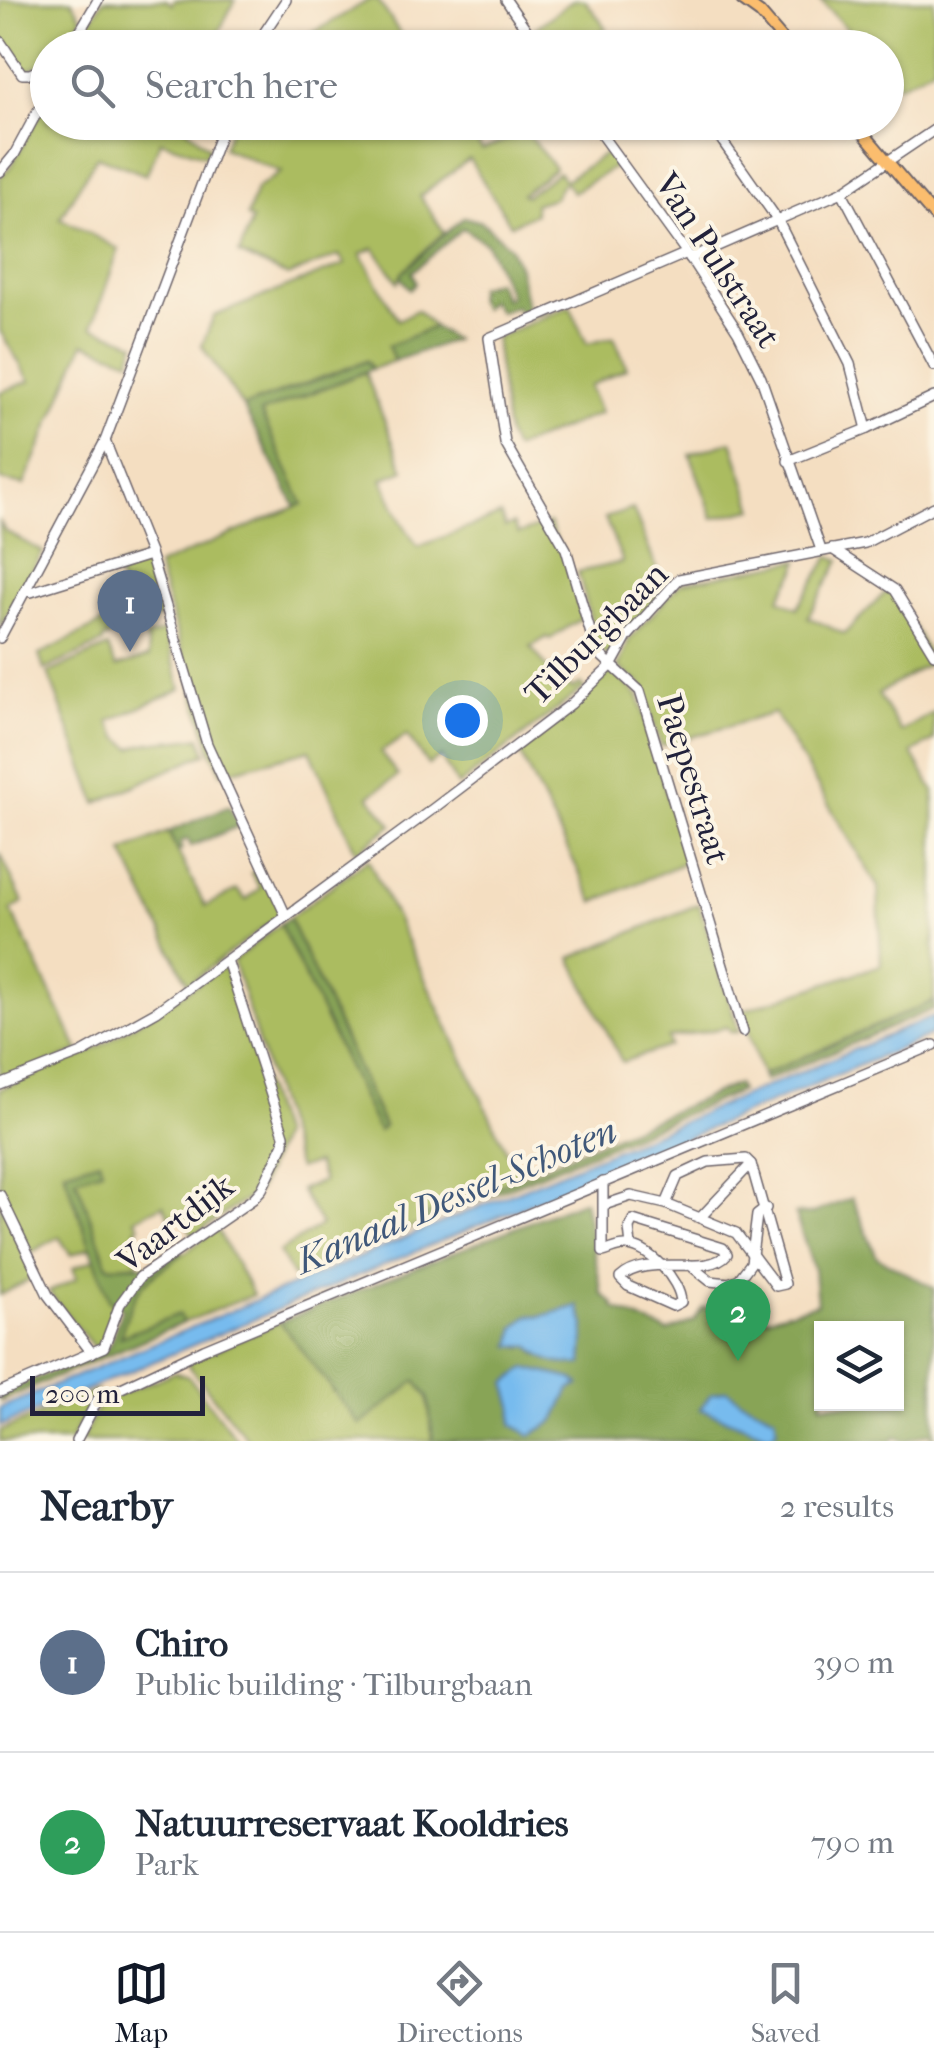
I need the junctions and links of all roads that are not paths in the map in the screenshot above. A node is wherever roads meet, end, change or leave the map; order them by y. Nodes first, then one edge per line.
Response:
1 (98, 0) edge
2 (286, 0) edge
3 (506, 0) edge
4 (742, 0) edge
5 (80, 30) edge
6 (266, 30) edge
7 (526, 30) edge
8 (775, 30) edge
9 (0, 41) edge
10 (30, 74) edge
11 (30, 126) edge
12 (934, 130) edge
13 (218, 140) edge
14 (605, 140) edge
15 (721, 140) edge
16 (869, 140) edge
17 (888, 162) junction
18 (0, 172) edge
19 (842, 192) junction
20 (934, 216) edge
21 (777, 220) junction
22 (688, 255) junction
23 (934, 366) edge
24 (934, 397) edge
25 (867, 429) junction
26 (105, 441) junction
27 (788, 461) junction
28 (934, 506) edge
29 (826, 549) junction
30 (150, 555) junction
31 (27, 589) junction
32 (0, 638) edge
33 (934, 654) edge
34 (611, 666) junction
35 (286, 916) junction
36 (227, 960) junction
37 (743, 1032) dead end
38 (934, 1046) edge
39 (0, 1085) edge
40 (752, 1164) junction
41 (603, 1182) junction
42 (0, 1196) edge
43 (666, 1204) junction
44 (604, 1206) junction
45 (766, 1208) junction
46 (700, 1218) junction
47 (631, 1246) junction
48 (750, 1255) junction
49 (659, 1264) junction
50 (690, 1264) junction
51 (92, 1353) junction
52 (0, 1392) edge
53 (76, 1441) edge

1 - 5 street
2 - 6 street
3 - 7 street
4 - 8 main road
9 - 10 street
11 - 18 street
12 - 17 street
13 - 26 street
14 - 22 street, Van Pulstraat
15 - 21 street
16 - 17 main road
17 - 19 street
17 - 20 main road
19 - 21 street
19 - 23 street
21 - 22 street
21 - 25 street
22 - 27 street, Van Pulstraat
22 - 34 street, Paepestraat
24 - 25 street
25 - 27 street
26 - 30 street
26 - 31 street
27 - 29 street, Van Pulstraat
28 - 29 street, Tilburgbaan
29 - 33 street
29 - 34 street, Tilburgbaan
30 - 31 street
30 - 35 street
31 - 32 street
34 - 35 street, Tilburgbaan
34 - 37 street, Paepestraat
35 - 36 street, Tilburgbaan
36 - 39 street, Tilburgbaan
36 - 51 street, Vaartdijk
38 - 41 street
40 - 43 street
40 - 45 street
40 - 46 street
41 - 44 street
41 - 53 street
42 - 51 street
43 - 44 street
43 - 46 street
44 - 47 street
45 - 48 street
45 - 48 street
46 - 48 street
47 - 49 street
47 - 50 street
48 - 50 street
49 - 49 street
49 - 50 street
51 - 52 street

